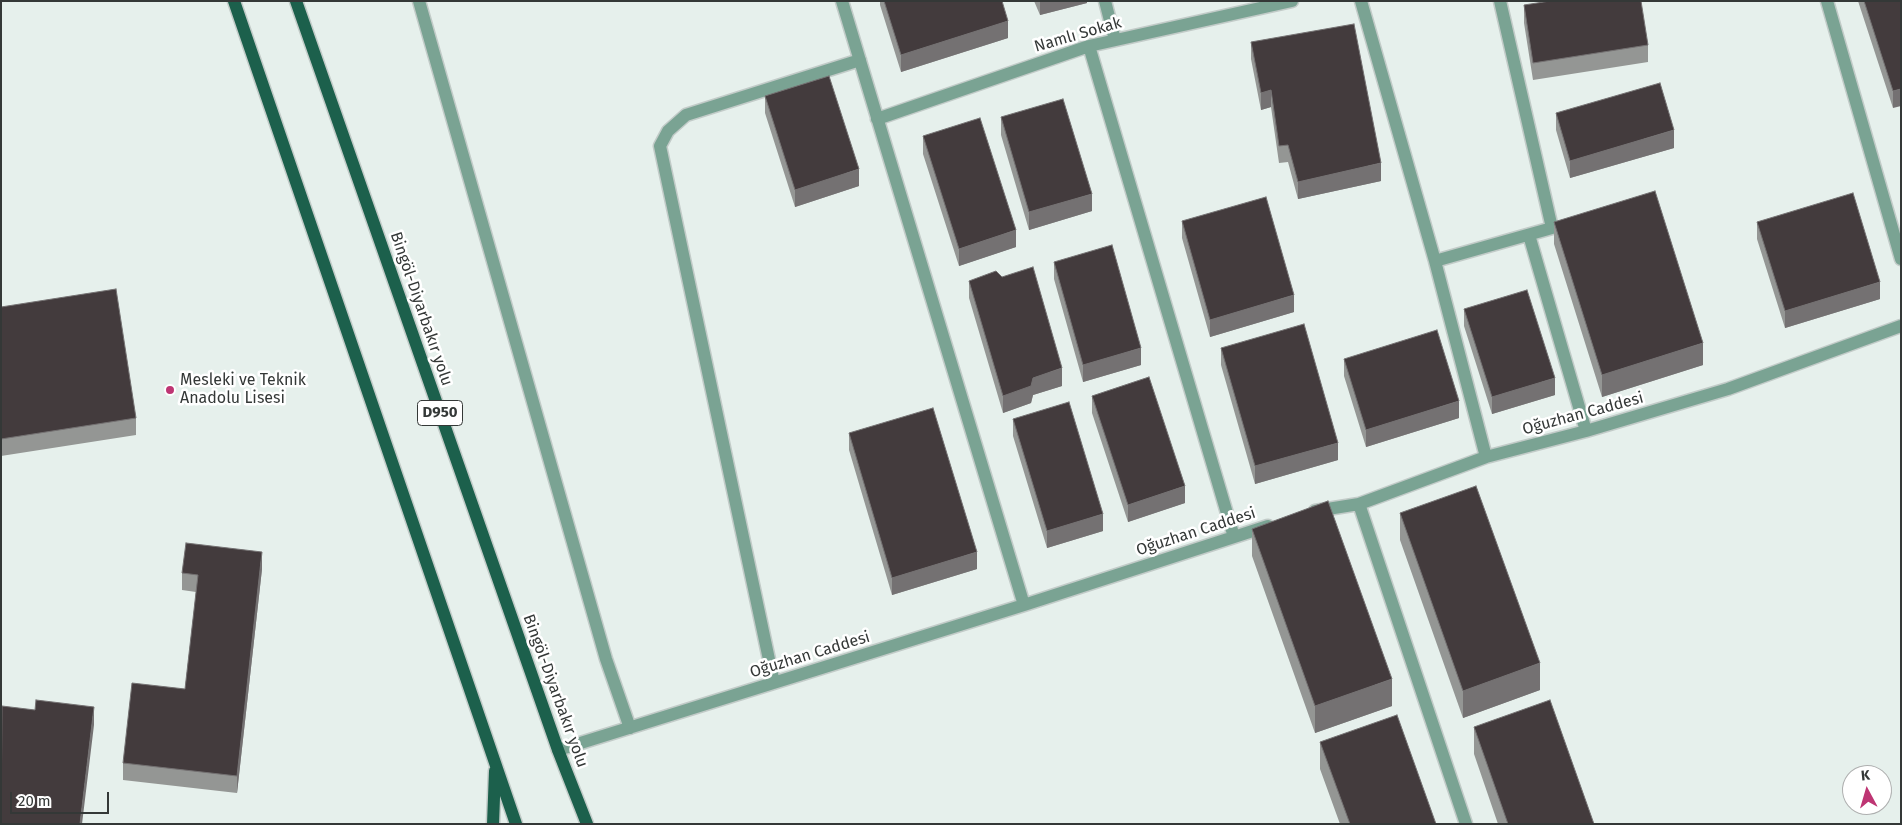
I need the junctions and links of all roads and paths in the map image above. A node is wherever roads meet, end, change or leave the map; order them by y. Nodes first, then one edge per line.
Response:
1 (234, 1) edge
2 (296, 1) edge
3 (419, 1) edge
4 (842, 1) edge
5 (1105, 1) edge
6 (1292, 1) edge
7 (1361, 1) edge
8 (1500, 1) edge
9 (1827, 1) edge
10 (1114, 40) junction
11 (1089, 46) junction
12 (860, 60) junction
13 (878, 119) junction
14 (1528, 235) junction
15 (1901, 259) edge
16 (1435, 262) junction
17 (1901, 326) edge
18 (1586, 431) junction
19 (1486, 457) junction
20 (1358, 504) junction
21 (1304, 515) edge
22 (1278, 523) edge
23 (1234, 538) junction
24 (1024, 605) junction
25 (774, 683) junction
26 (630, 728) junction
27 (558, 750) junction
28 (495, 764) junction
29 (493, 824) edge
30 (516, 824) edge
31 (587, 824) edge
32 (1466, 824) edge

1 - 28 main road
2 - 27 main road, Bingöl-Diyarbakır yolu / D950
3 - 26 street
4 - 12 street
5 - 10 street
6 - 10 street, Namlı Sokak
7 - 16 street
8 - 14 street
9 - 15 street
10 - 11 street, Namlı Sokak
11 - 13 street, Namlı Sokak
11 - 23 street
12 - 13 street
12 - 25 street
13 - 24 street
14 - 16 street
14 - 18 street
16 - 19 street
17 - 18 street, Oğuzhan Caddesi
18 - 19 street, Oğuzhan Caddesi
19 - 20 street, Oğuzhan Caddesi
20 - 21 street, Oğuzhan Caddesi
20 - 32 street
22 - 23 street, Oğuzhan Caddesi
23 - 24 street, Oğuzhan Caddesi
24 - 25 street, Oğuzhan Caddesi
25 - 26 street, Oğuzhan Caddesi
26 - 27 street, Oğuzhan Caddesi
27 - 31 main road, Bingöl-Diyarbakır yolu / D950
28 - 29 main road
28 - 30 main road

